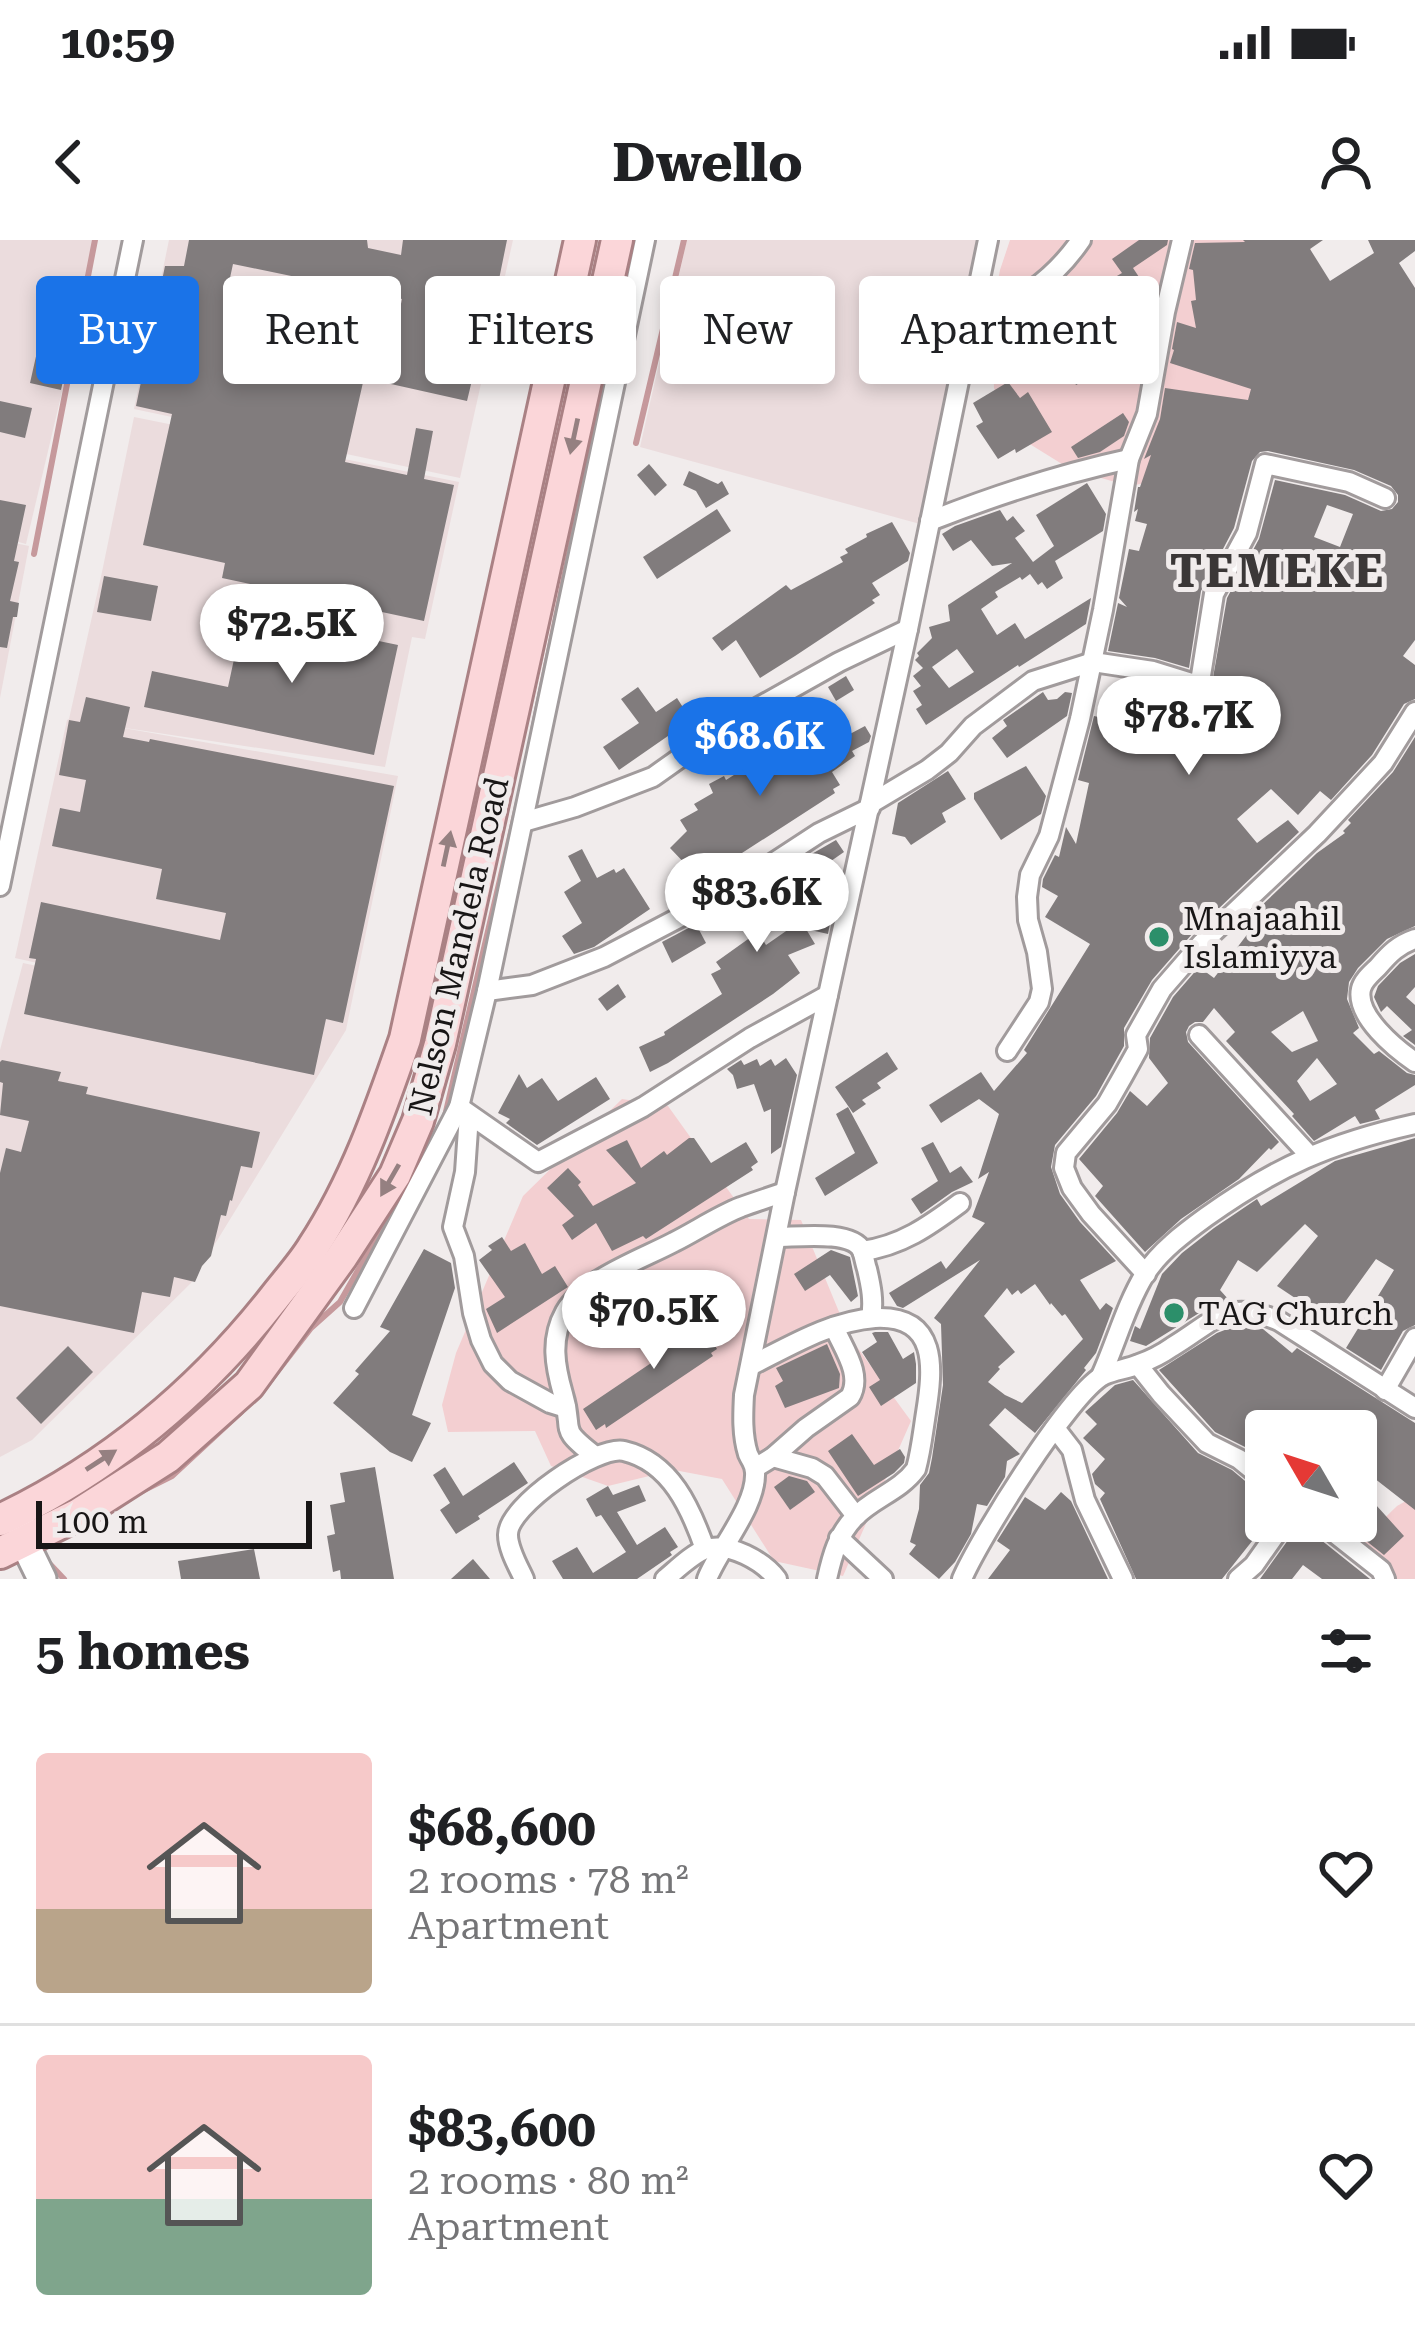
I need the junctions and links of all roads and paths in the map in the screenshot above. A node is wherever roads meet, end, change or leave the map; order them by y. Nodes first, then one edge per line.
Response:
1 (133, 240) edge
2 (580, 240) edge
3 (617, 240) edge
4 (645, 240) edge
5 (988, 240) edge
6 (1081, 240) edge
7 (1183, 240) edge
8 (980, 276) edge
9 (1052, 276) edge
10 (958, 384) edge
11 (1129, 460) junction
12 (1385, 498) dead end
13 (930, 521) junction
14 (908, 629) junction
15 (1093, 662) junction
16 (1415, 712) edge
17 (870, 806) junction
18 (524, 822) junction
19 (0, 886) edge
20 (1415, 939) edge
21 (488, 991) junction
22 (827, 995) junction
23 (1199, 1035) dead end
24 (1007, 1051) dead end
25 (1410, 1055) edge
26 (464, 1111) junction
27 (1415, 1124) edge
28 (1309, 1155) junction
29 (785, 1192) junction
30 (960, 1203) dead end
31 (778, 1238) junction
32 (862, 1251) junction
33 (1146, 1274) junction
34 (355, 1308) dead end
35 (872, 1318) junction
36 (834, 1327) junction
37 (1415, 1338) edge
38 (752, 1364) junction
39 (1138, 1365) junction
40 (1101, 1376) junction
41 (1385, 1390) junction
42 (566, 1408) junction
43 (1415, 1408) edge
44 (1055, 1428) junction
45 (595, 1456) junction
46 (773, 1457) junction
47 (1245, 1465) edge
48 (755, 1468) junction
49 (10, 1515) edge
50 (856, 1516) junction
51 (839, 1538) junction
52 (1270, 1542) edge
53 (1346, 1542) edge
54 (12, 1548) edge
55 (714, 1549) junction
56 (42, 1579) edge
57 (524, 1579) edge
58 (665, 1579) edge
59 (706, 1579) edge
60 (778, 1579) edge
61 (827, 1579) edge
62 (883, 1579) edge
63 (962, 1579) edge
64 (1123, 1579) edge
65 (1238, 1579) edge
66 (1385, 1579) edge

1 - 19 street
49 -> 2 main road, Nelson Mandela Road
3 -> 54 main road, Nelson Mandela Road
4 - 18 street
5 - 8 street
6 - 9 street
7 - 11 street
10 - 13 street
11 - 13 street
11 - 15 street
12 - 15 street
13 - 14 street
14 - 17 street
14 - 18 street
15 - 17 street
15 - 24 street
16 - 33 street
17 - 21 street
17 - 22 street
18 - 21 street
20 - 25 street
21 - 26 street
22 - 26 street
22 - 29 street
23 - 28 street
26 - 34 street
26 - 42 street
27 - 28 street
28 - 33 street
29 - 31 street
29 - 42 street
30 - 32 street
31 - 32 street
31 - 38 street
32 - 35 street
33 - 40 street
35 - 36 street
35 - 50 street
36 - 38 street
36 - 46 street
37 - 41 street
38 - 48 street
39 - 40 street
39 - 41 street
39 - 47 street
40 - 44 street
41 - 43 street
42 - 45 street
44 - 63 street
44 - 64 street
45 - 55 street
45 - 57 street
46 - 48 street
46 - 50 street
48 - 55 street
49 - 54 street
50 - 51 street
51 - 61 street
51 - 62 street
52 - 65 street
53 - 66 street
54 - 56 street
55 - 58 street
55 - 59 street
55 - 60 street

